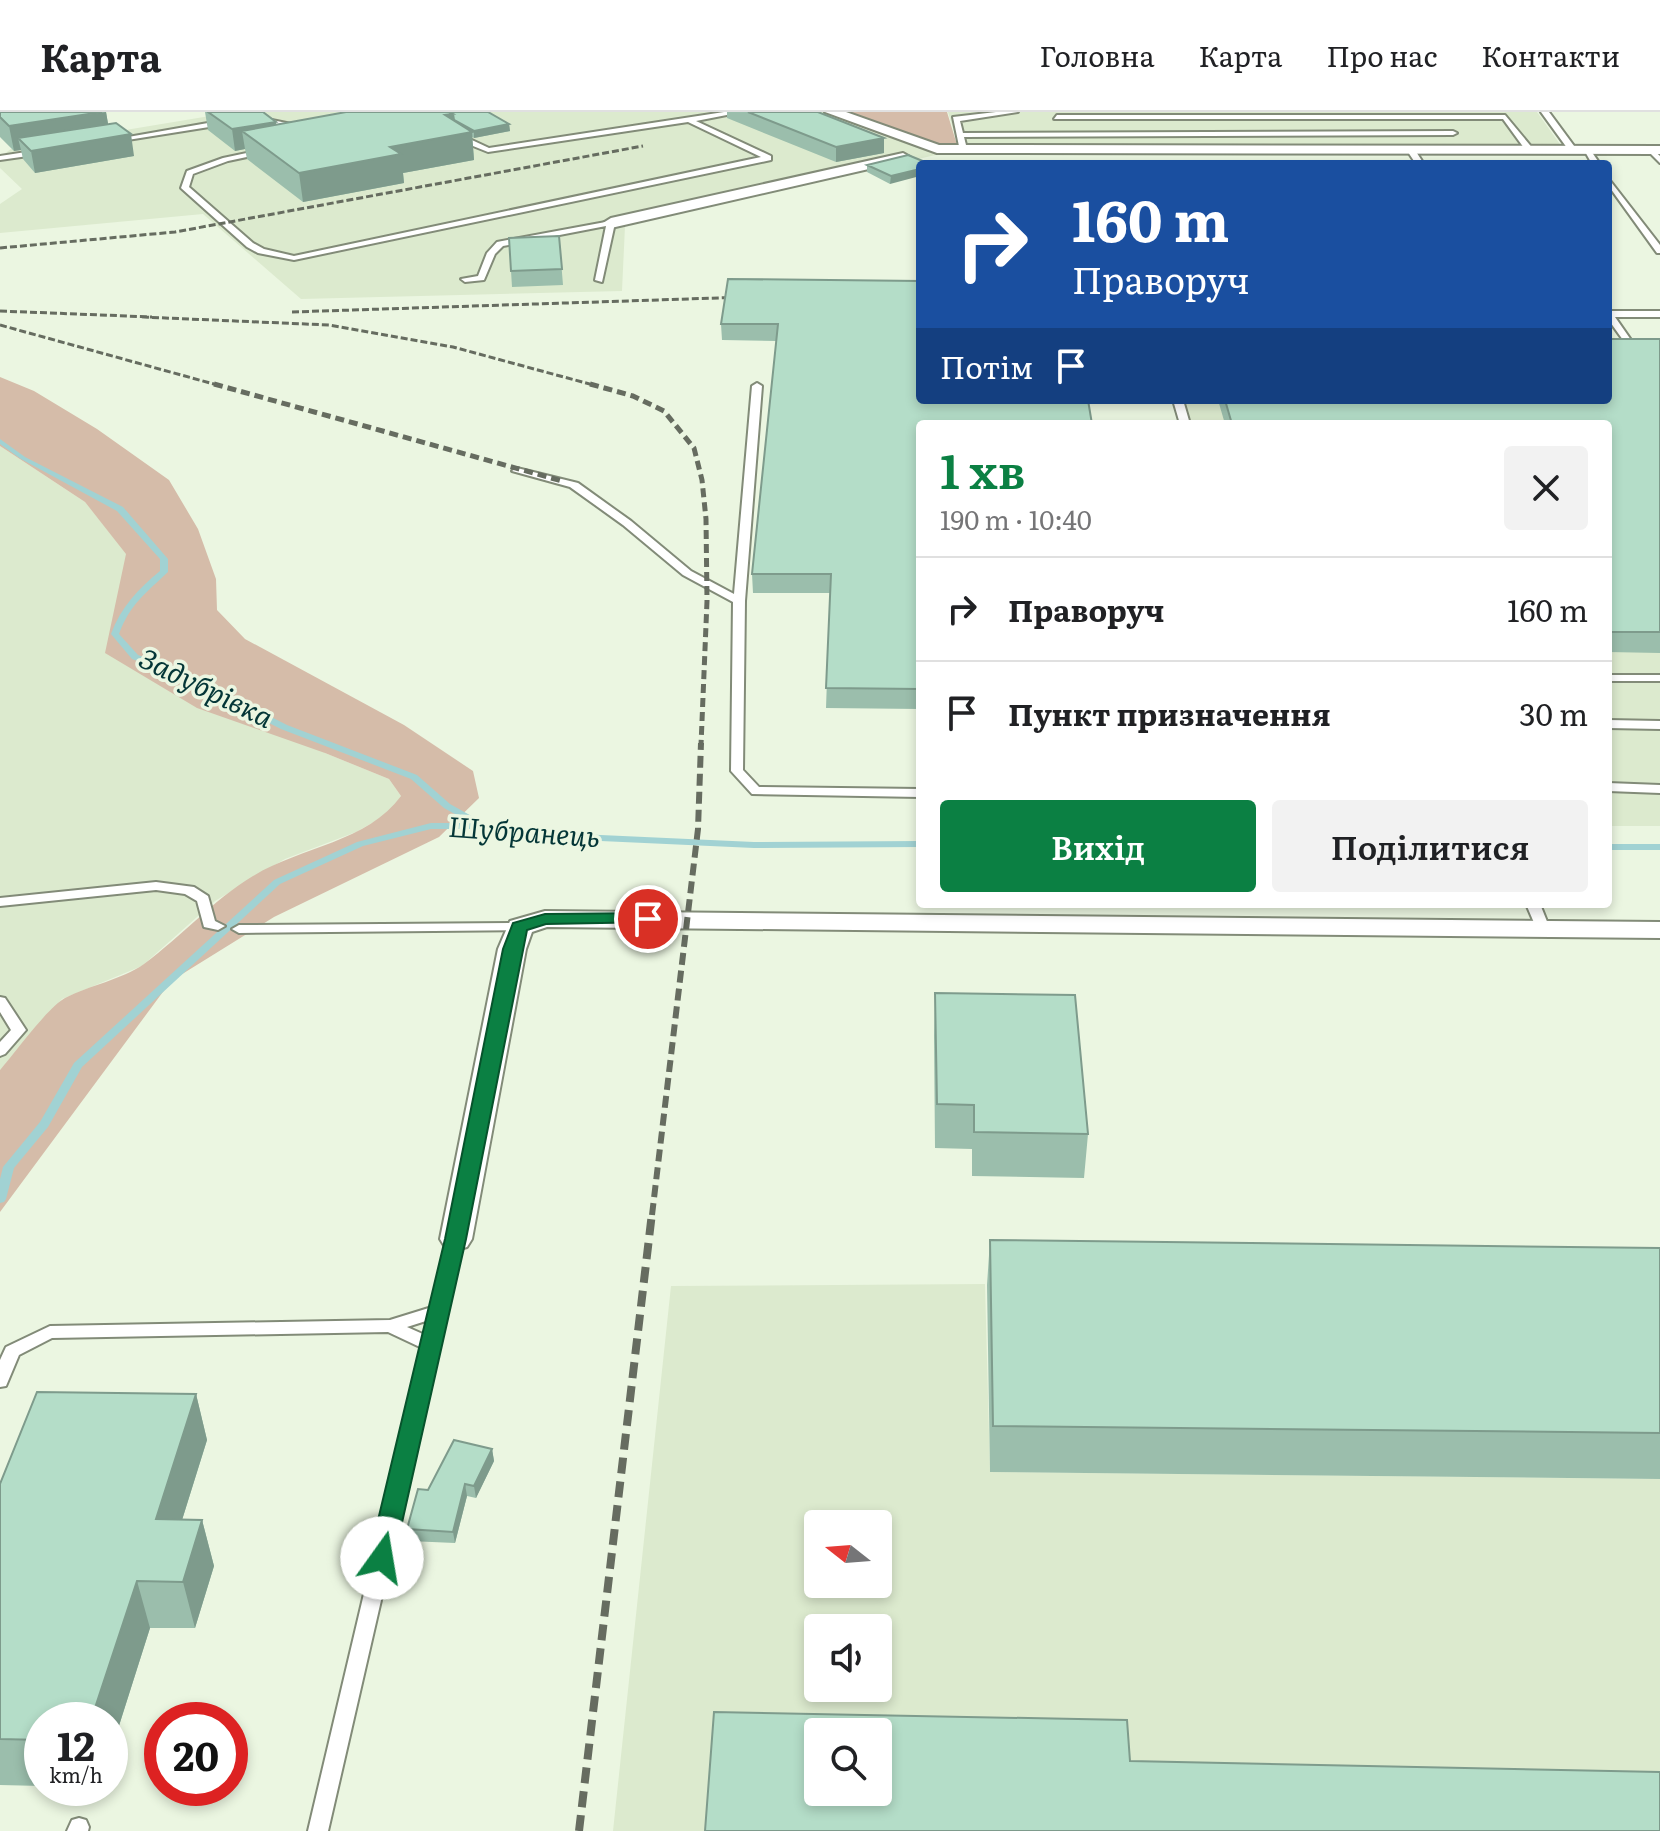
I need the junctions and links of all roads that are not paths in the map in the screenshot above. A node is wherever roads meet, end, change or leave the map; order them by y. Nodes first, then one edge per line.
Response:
1 (738, 112) edge
2 (832, 112) edge
3 (1014, 112) edge
4 (1545, 112) edge
5 (1241, 114) edge
6 (1441, 115) edge
7 (1224, 116) junction
8 (1057, 117) dead end
9 (691, 121) junction
10 (307, 126) edge
11 (446, 132) edge
12 (1453, 133) junction
13 (106, 141) edge
14 (1232, 141) junction
15 (962, 142) junction
16 (278, 148) edge
17 (937, 149) junction
18 (1410, 149) junction
19 (1463, 150) junction
20 (1530, 150) junction
21 (1579, 150) junction
22 (45, 151) edge
23 (1657, 153) edge
24 (0, 158) edge
25 (1417, 160) edge
26 (1591, 160) edge
27 (1612, 185) edge
28 (611, 223) junction
29 (1660, 251) edge
30 (465, 279) dead end
31 (599, 280) dead end
32 (1612, 314) edge
33 (1660, 314) edge
34 (1612, 320) edge
35 (1612, 350) edge
36 (757, 386) dead end
37 (517, 471) dead end
38 (739, 601) junction
39 (1612, 678) edge
40 (1660, 678) edge
41 (1612, 724) edge
42 (1660, 725) edge
43 (1612, 787) edge
44 (1660, 789) edge
45 (916, 793) edge
46 (0, 902) edge
47 (1538, 917) edge
48 (218, 926) dead end
49 (520, 927) junction
50 (239, 929) dead end
51 (1660, 930) edge
52 (0, 1001) edge
53 (0, 1051) edge
54 (456, 1239) joint
55 (439, 1311) junction
56 (390, 1326) junction
57 (431, 1345) junction
58 (0, 1381) edge
59 (318, 1831) edge

1 - 9 lane
2 - 17 street
3 - 15 lane
4 - 21 lane
5 - 6 lane
5 - 7 lane
6 - 12 lane
6 - 20 lane
7 - 8 lane
7 - 14 lane
9 - 11 lane
9 - 16 lane
10 - 13 lane
12 - 14 lane
12 - 19 lane
14 - 15 street
14 - 18 street
15 - 17 street
17 - 28 street
18 - 19 street
18 - 25 lane
19 - 20 street
20 - 21 street
21 - 23 street
21 - 26 lane
22 - 24 lane
27 - 29 lane
28 - 30 lane
28 - 31 lane
32 - 33 lane
34 - 35 lane
36 - 38 lane
37 - 38 lane
38 - 45 lane
39 - 40 lane
41 - 42 lane
43 - 44 lane
46 - 48 lane
47 - 49 street
47 - 51 street
49 - 50 lane
49 - 54 street
52 - 53 lane
54 - 55 lane
55 - 56 lane
55 - 57 lane
56 - 57 lane
56 - 58 lane
57 - 59 lane

